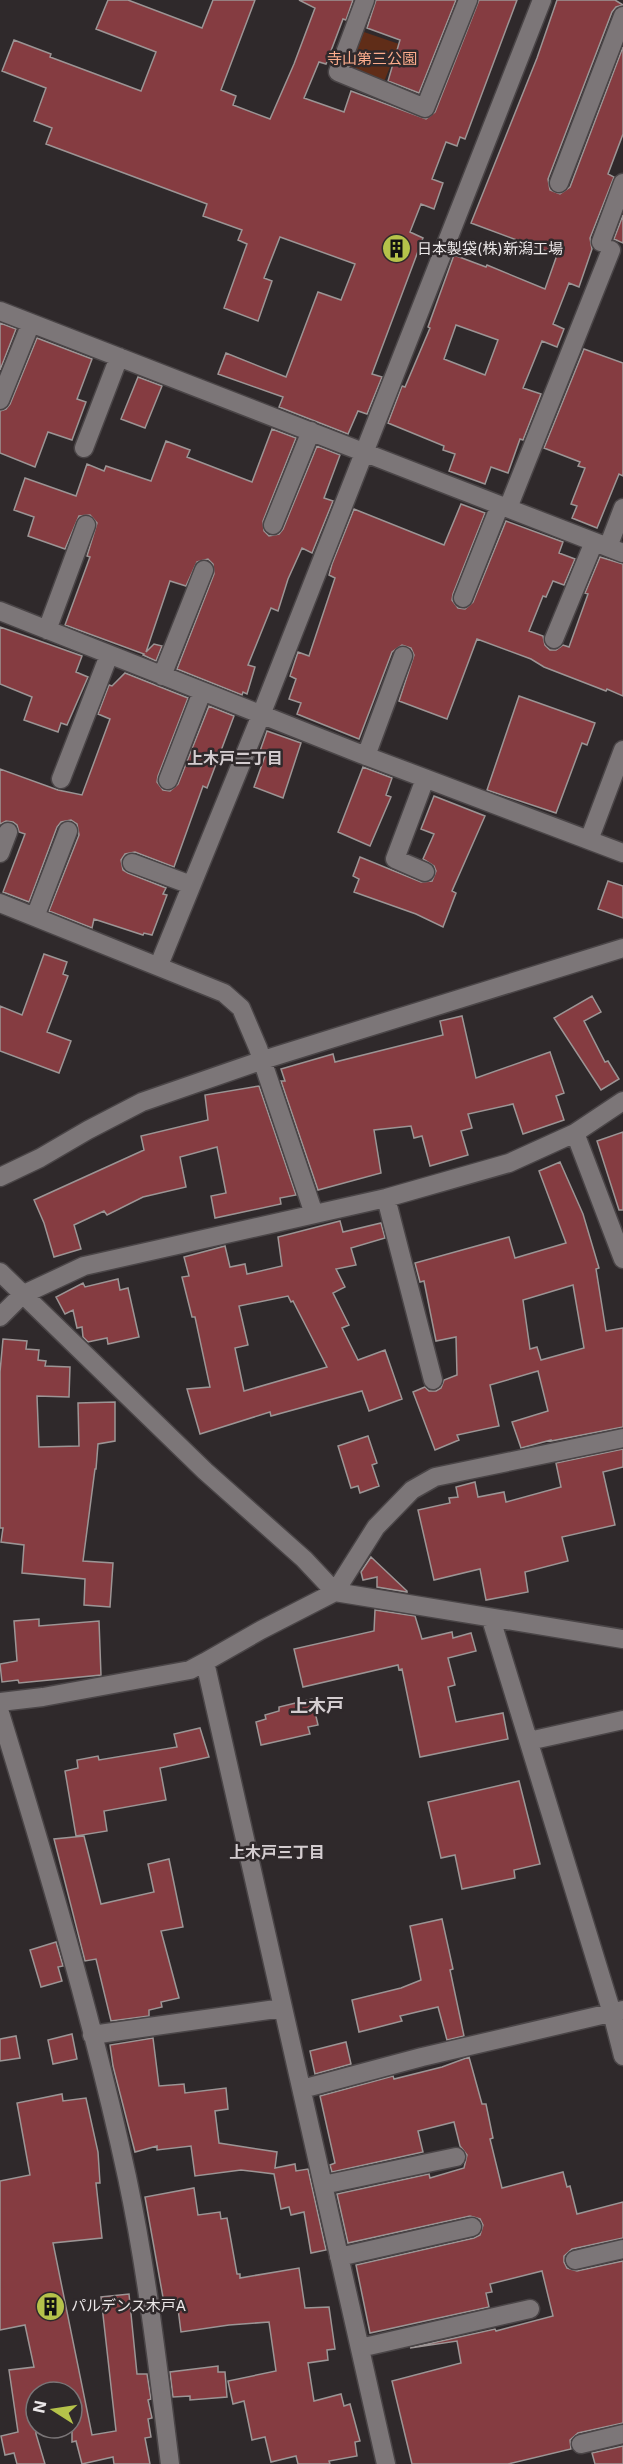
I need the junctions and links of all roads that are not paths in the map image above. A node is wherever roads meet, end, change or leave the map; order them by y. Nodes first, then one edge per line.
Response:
1 (365, 0) edge
2 (468, 0) edge
3 (542, 0) edge
4 (623, 16) edge
5 (559, 183) dead end
6 (623, 183) edge
7 (0, 311) edge
8 (31, 323) junction
9 (119, 357) junction
10 (0, 400) edge
11 (311, 431) junction
12 (84, 448) dead end
13 (364, 451) junction
14 (504, 506) junction
15 (623, 508) edge
16 (86, 525) dead end
17 (273, 525) dead end
18 (608, 547) edge
19 (204, 570) dead end
20 (463, 598) dead end
21 (0, 611) edge
22 (47, 630) junction
23 (554, 639) dead end
24 (109, 655) junction
25 (403, 656) dead end
26 (162, 676) junction
27 (202, 692) junction
28 (261, 715) junction
29 (623, 750) edge
30 (366, 756) junction
31 (62, 779) dead end
32 (425, 779) junction
33 (168, 780) dead end
34 (68, 831) dead end
35 (8, 832) dead end
36 (589, 840) junction
37 (0, 853) edge
38 (623, 853) edge
39 (132, 863) dead end
40 (425, 872) dead end
41 (191, 885) junction
42 (0, 903) edge
43 (35, 917) junction
44 (623, 948) edge
45 (159, 965) junction
46 (263, 1060) junction
47 (623, 1101) edge
48 (574, 1133) junction
49 (0, 1177) edge
50 (386, 1198) junction
51 (314, 1214) junction
52 (623, 1259) edge
53 (0, 1272) edge
54 (22, 1295) junction
55 (0, 1317) edge
56 (433, 1380) dead end
57 (623, 1438) edge
58 (335, 1592) junction
59 (491, 1619) junction
60 (623, 1640) edge
61 (206, 1662) junction
62 (0, 1702) edge
63 (0, 1713) edge
64 (623, 1720) edge
65 (529, 1741) junction
66 (283, 2008) junction
67 (617, 2012) edge
68 (92, 2035) junction
69 (623, 2056) edge
70 (302, 2089) junction
71 (456, 2157) dead end
72 (323, 2185) junction
73 (472, 2227) dead end
74 (623, 2249) edge
75 (339, 2257) junction
76 (575, 2260) dead end
77 (530, 2309) dead end
78 (360, 2348) junction
79 (623, 2434) edge
80 (581, 2444) dead end
81 (170, 2464) edge
82 (386, 2464) edge

1 - 2 street
3 - 13 street
4 - 5 street
6 - 14 street
7 - 8 street
8 - 9 street
8 - 10 street
9 - 11 street
9 - 12 street
11 - 13 street
11 - 17 street
13 - 14 street
13 - 28 street
14 - 18 street
14 - 20 street
15 - 18 street
16 - 22 street
18 - 23 street
19 - 26 street
21 - 22 street
22 - 24 street
24 - 26 street
24 - 31 street
25 - 30 street
26 - 27 street
27 - 28 street
27 - 33 street
28 - 30 street
28 - 41 street
29 - 36 street
30 - 32 street
32 - 36 street
32 - 40 street
34 - 43 street
35 - 37 street
36 - 38 street
39 - 41 street
41 - 45 street
42 - 43 street
43 - 45 street
44 - 46 street
45 - 46 street
46 - 49 street
46 - 51 street
47 - 48 street
48 - 50 street
48 - 52 street
50 - 51 street
50 - 56 street
51 - 54 street
53 - 54 street
54 - 55 street
54 - 58 street
57 - 58 street
58 - 59 street
58 - 61 street
59 - 60 street
59 - 65 street
61 - 62 street
61 - 66 street
63 - 68 street
64 - 65 street
65 - 67 street
66 - 68 street
66 - 70 street
67 - 69 street
67 - 70 street
68 - 81 street
70 - 72 street
71 - 72 street
72 - 75 street
73 - 75 street
74 - 76 street
75 - 78 street
77 - 78 street
78 - 82 street
79 - 80 street

